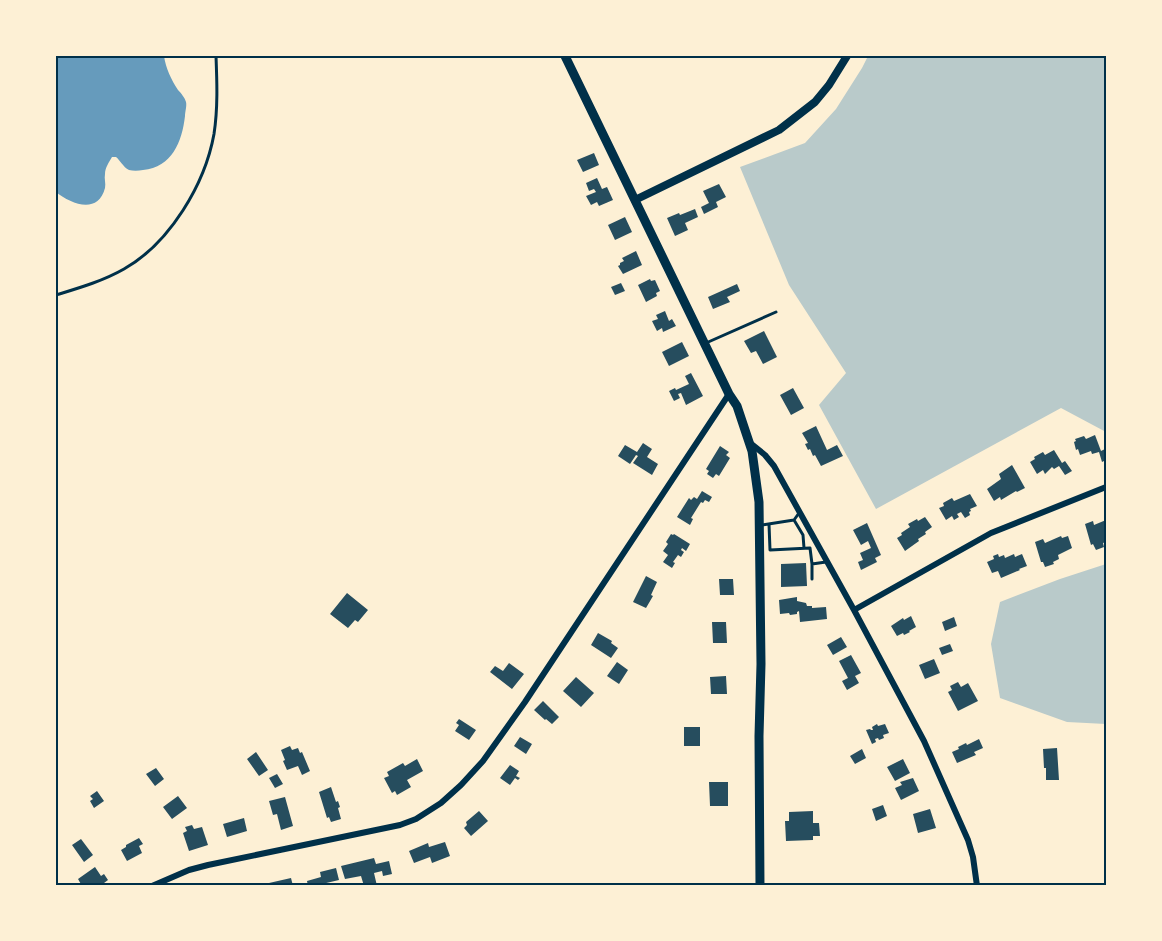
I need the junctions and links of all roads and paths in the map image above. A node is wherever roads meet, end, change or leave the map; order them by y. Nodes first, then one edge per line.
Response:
1 (216, 56) edge
2 (565, 56) edge
3 (847, 56) edge
4 (635, 200) junction
5 (56, 295) edge
6 (776, 312) dead end
7 (704, 344) junction
8 (729, 394) junction
9 (749, 442) junction
10 (1107, 487) edge
11 (800, 512) junction
12 (794, 520) junction
13 (764, 525) junction
14 (804, 548) junction
15 (828, 562) junction
16 (812, 564) junction
17 (812, 579) dead end
18 (854, 610) junction
19 (152, 885) edge
20 (760, 885) edge
21 (977, 885) edge

1 - 5 lane
2 - 4 main road
3 - 4 street
4 - 7 main road
6 - 7 lane
7 - 8 main road
8 - 9 main road
8 - 19 street
9 - 11 street
9 - 13 main road
10 - 18 street
11 - 12 lane
11 - 15 street
12 - 13 lane
12 - 14 lane
13 - 14 lane
13 - 20 main road
14 - 16 lane
15 - 16 lane
15 - 18 street
16 - 17 lane
18 - 21 street

